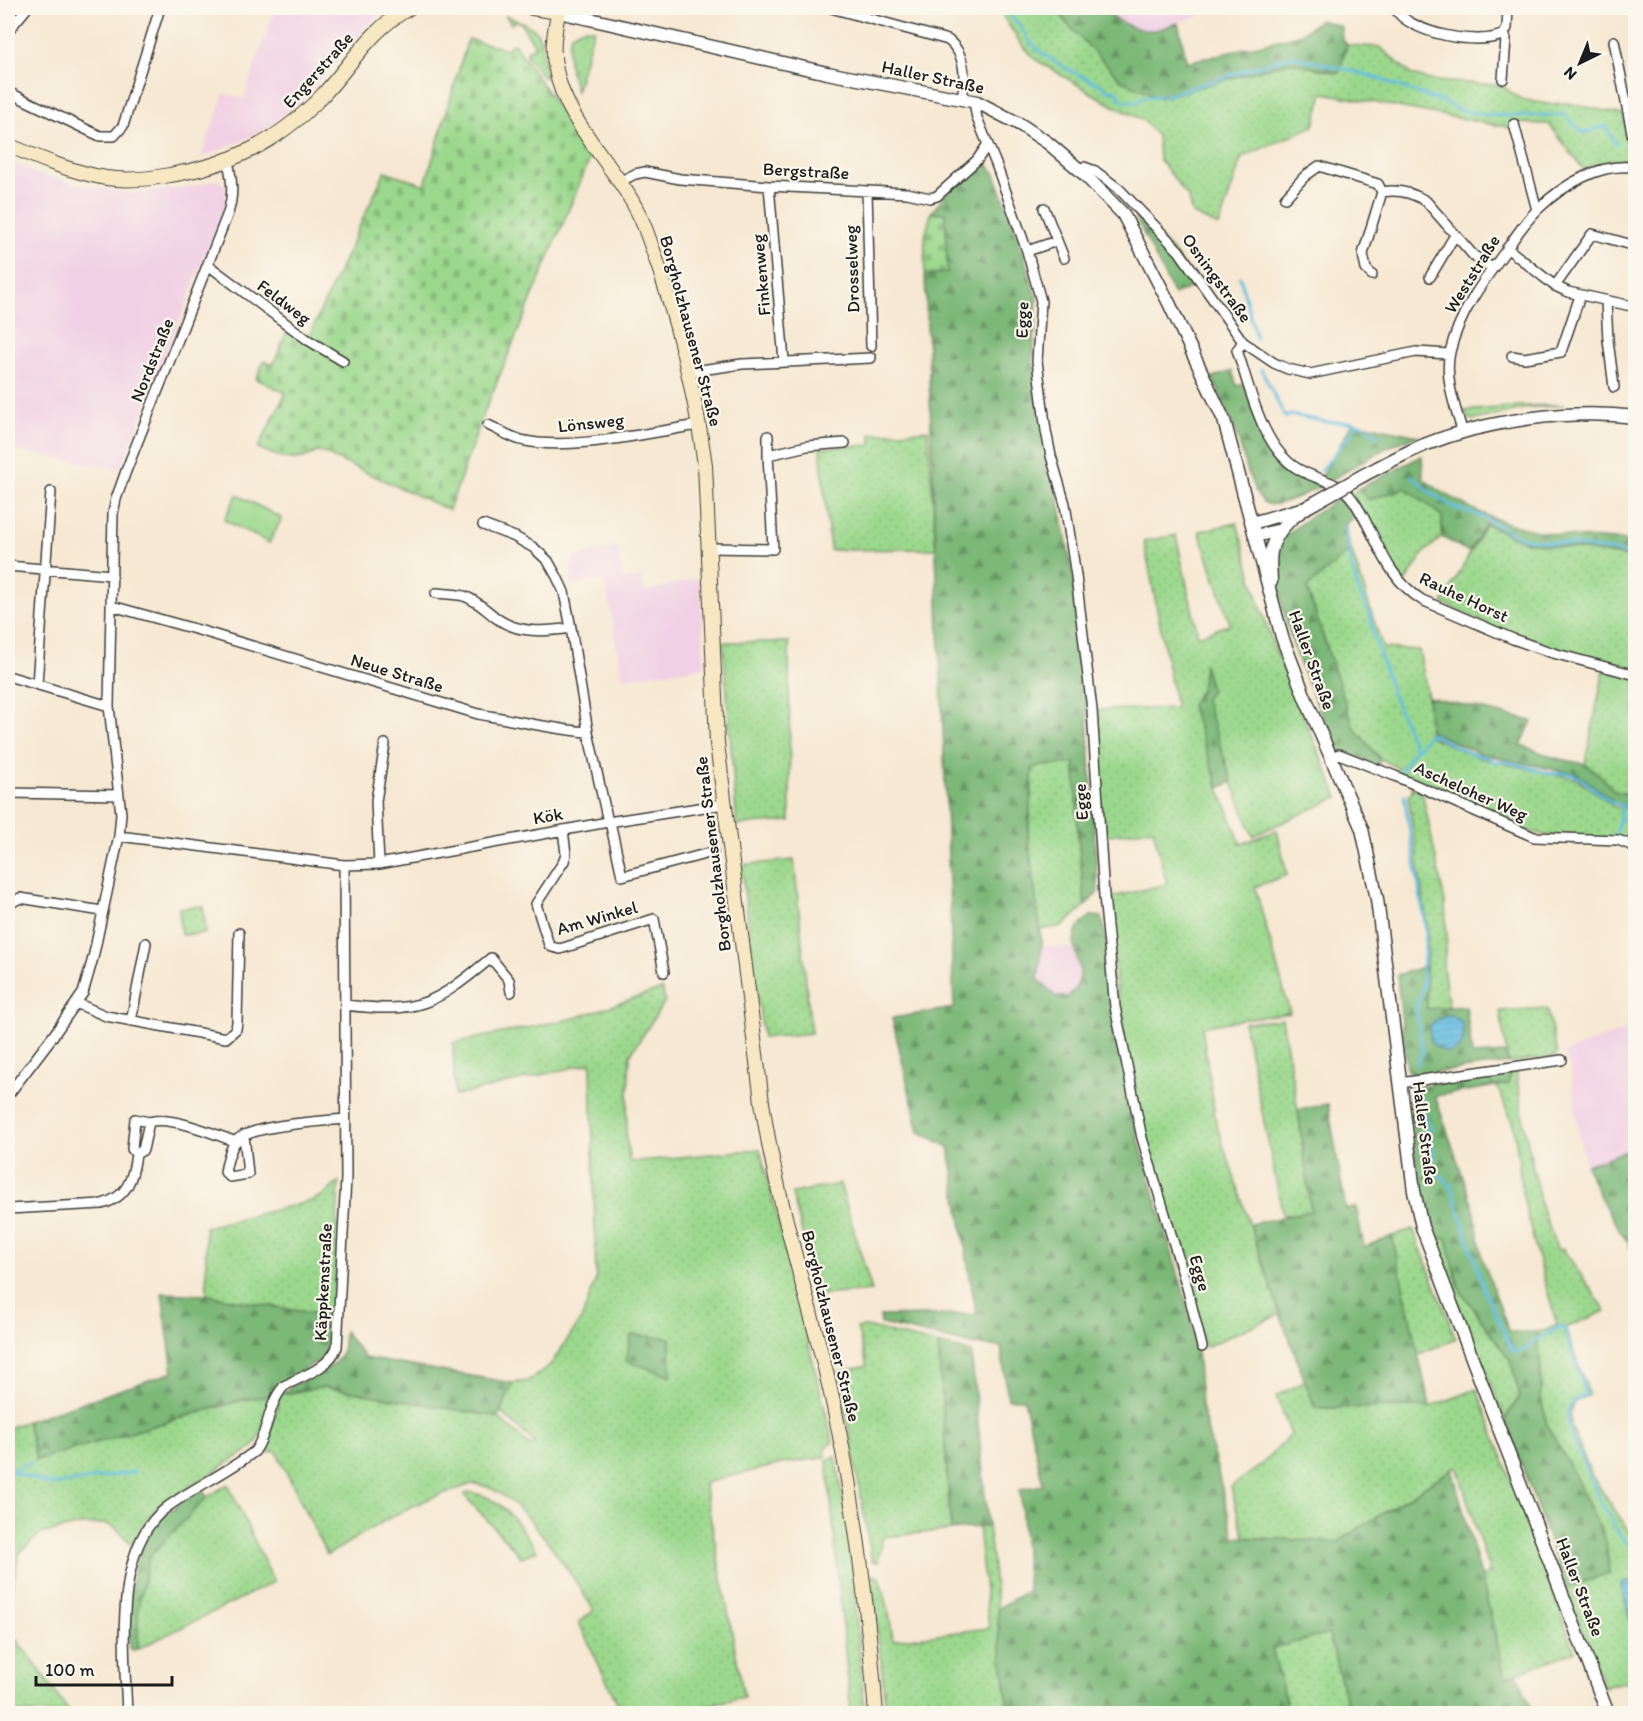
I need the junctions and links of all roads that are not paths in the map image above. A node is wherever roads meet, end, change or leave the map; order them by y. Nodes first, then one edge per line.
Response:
1 (27, 8) edge
2 (160, 8) edge
3 (409, 8) edge
4 (532, 8) edge
5 (831, 8) edge
6 (1395, 8) edge
7 (1508, 8) edge
8 (559, 10) edge
9 (8, 31) edge
10 (1504, 34) junction
11 (1614, 41) dead end
12 (1503, 79) dead end
13 (8, 92) edge
14 (962, 99) junction
15 (977, 102) junction
16 (1514, 124) dead end
17 (988, 144) junction
18 (8, 145) edge
19 (1635, 154) edge
20 (977, 160) junction
21 (228, 161) junction
22 (996, 164) junction
23 (1634, 168) edge
24 (1081, 171) junction
25 (621, 181) junction
26 (769, 186) junction
27 (867, 190) junction
28 (1382, 192) junction
29 (1285, 198) dead end
30 (1044, 208) dead end
31 (1537, 210) junction
32 (1455, 235) junction
33 (1057, 241) junction
34 (1635, 246) edge
35 (1507, 248) junction
36 (1027, 251) junction
37 (1064, 258) dead end
38 (208, 265) junction
39 (1492, 268) junction
40 (1372, 275) dead end
41 (1430, 277) dead end
42 (1555, 286) junction
43 (1580, 296) junction
44 (1606, 302) junction
45 (1635, 307) edge
46 (1243, 342) junction
47 (871, 346) dead end
48 (1449, 354) junction
49 (1512, 356) dead end
50 (871, 358) dead end
51 (344, 361) dead end
52 (784, 361) junction
53 (687, 372) junction
54 (1614, 387) dead end
55 (1635, 417) edge
56 (488, 425) dead end
57 (699, 425) junction
58 (1463, 432) junction
59 (768, 436) dead end
60 (845, 443) dead end
61 (768, 455) junction
62 (51, 492) dead end
63 (1310, 505) junction
64 (1252, 523) junction
65 (483, 525) dead end
66 (1281, 530) junction
67 (1255, 536) junction
68 (708, 548) junction
69 (8, 566) edge
70 (46, 570) junction
71 (112, 574) junction
72 (436, 593) dead end
73 (1270, 598) junction
74 (112, 606) junction
75 (571, 628) junction
76 (1635, 675) edge
77 (8, 676) edge
78 (37, 684) junction
79 (109, 706) junction
80 (588, 732) junction
81 (385, 744) dead end
82 (1332, 757) junction
83 (8, 793) edge
84 (119, 795) junction
85 (724, 804) junction
86 (609, 822) junction
87 (563, 830) junction
88 (119, 836) junction
89 (1635, 847) edge
90 (713, 852) dead end
91 (344, 864) junction
92 (379, 864) junction
93 (9, 904) dead end
94 (102, 910) junction
95 (239, 933) dead end
96 (146, 943) dead end
97 (664, 972) dead end
98 (511, 992) dead end
99 (76, 1003) junction
100 (345, 1005) junction
101 (131, 1022) junction
102 (1562, 1060) dead end
103 (1400, 1083) junction
104 (8, 1095) edge
105 (345, 1119) junction
106 (149, 1122) junction
107 (244, 1135) junction
108 (236, 1142) junction
109 (136, 1154) junction
110 (8, 1209) edge
111 (1202, 1347) dead end
112 (127, 1713) edge
113 (876, 1713) edge
114 (1608, 1713) edge

1 - 9 street
2 - 13 street
3 - 21 main road, Engerstraße
4 - 8 main road
5 - 14 street
6 - 10 street
7 - 10 street
8 - 14 street, Haller Straße
8 - 25 main road, Borgholzhausener Straße
10 - 12 street
11 - 19 street, Weststraße
14 - 15 street, Haller Straße
15 - 17 street, Egge
15 - 24 street, Haller Straße
16 - 31 street
17 - 20 street, Bergstraße
17 - 22 street, Egge
18 - 21 main road, Engerstraße
19 - 23 street, Weststraße
20 - 22 street
20 - 27 street, Bergstraße
21 - 38 street, Nordstraße
22 - 36 street, Egge
23 - 31 street, Weststraße
24 - 46 street, Osningstraße
24 - 64 street, Haller Straße
25 - 26 street, Bergstraße
25 - 53 main road, Borgholzhausener Straße
26 - 27 street, Bergstraße
26 - 52 street, Finkenweg
27 - 47 street, Drosselweg
28 - 29 street
28 - 32 street
28 - 40 street
30 - 33 street
31 - 35 street, Weststraße
32 - 39 street
32 - 41 street
33 - 36 street
33 - 37 street
34 - 42 street
35 - 39 street, Weststraße
35 - 42 street
36 - 111 street, Egge
38 - 51 street, Feldweg
38 - 71 street, Nordstraße
39 - 48 street, Weststraße
42 - 43 street
43 - 44 street
43 - 49 street
44 - 45 street
44 - 54 street
46 - 48 street, Osningstraße
46 - 76 street, Rauhe Horst
48 - 58 street, Weststraße
50 - 52 street
52 - 53 street
53 - 57 main road, Borgholzhausener Straße
55 - 58 street
56 - 57 street, Lönsweg
57 - 68 main road, Borgholzhausener Straße
58 - 63 street, bridge
59 - 61 street
60 - 61 street
61 - 68 street
62 - 70 street
63 - 64 street
63 - 66 street
64 - 67 street, Haller Straße
65 - 75 street
66 - 67 street
66 - 73 street
67 - 73 street, Haller Straße
68 - 85 main road, Borgholzhausener Straße
69 - 70 street
70 - 71 street
70 - 78 street
71 - 74 street, Nordstraße
72 - 75 street
73 - 82 street, Haller Straße
74 - 79 street, Nordstraße
74 - 80 street, Neue Straße
75 - 80 street
77 - 78 street
78 - 79 street
79 - 84 street, Nordstraße
80 - 86 street
81 - 92 street
82 - 89 street, Ascheloher Weg
82 - 103 street, Haller Straße
83 - 84 street
84 - 88 street, Nordstraße
85 - 86 street, Kök
85 - 113 main road, Borgholzhausener Straße
86 - 87 street, Kök
86 - 90 street
87 - 92 street, Kök
87 - 97 street, Am Winkel
88 - 91 street, Kök
88 - 94 street, Nordstraße
91 - 92 street, Kök
91 - 100 street, Käppkenstraße
93 - 94 street
94 - 99 street, Nordstraße
95 - 101 street
96 - 101 street
98 - 100 street
99 - 101 street
99 - 104 street, Nordstraße
100 - 105 street, Käppkenstraße
102 - 103 street
103 - 114 street, Haller Straße
105 - 107 street
105 - 112 street, Käppkenstraße
106 - 108 street
106 - 109 street
106 - 109 street
107 - 108 street
107 - 108 street
109 - 110 street

